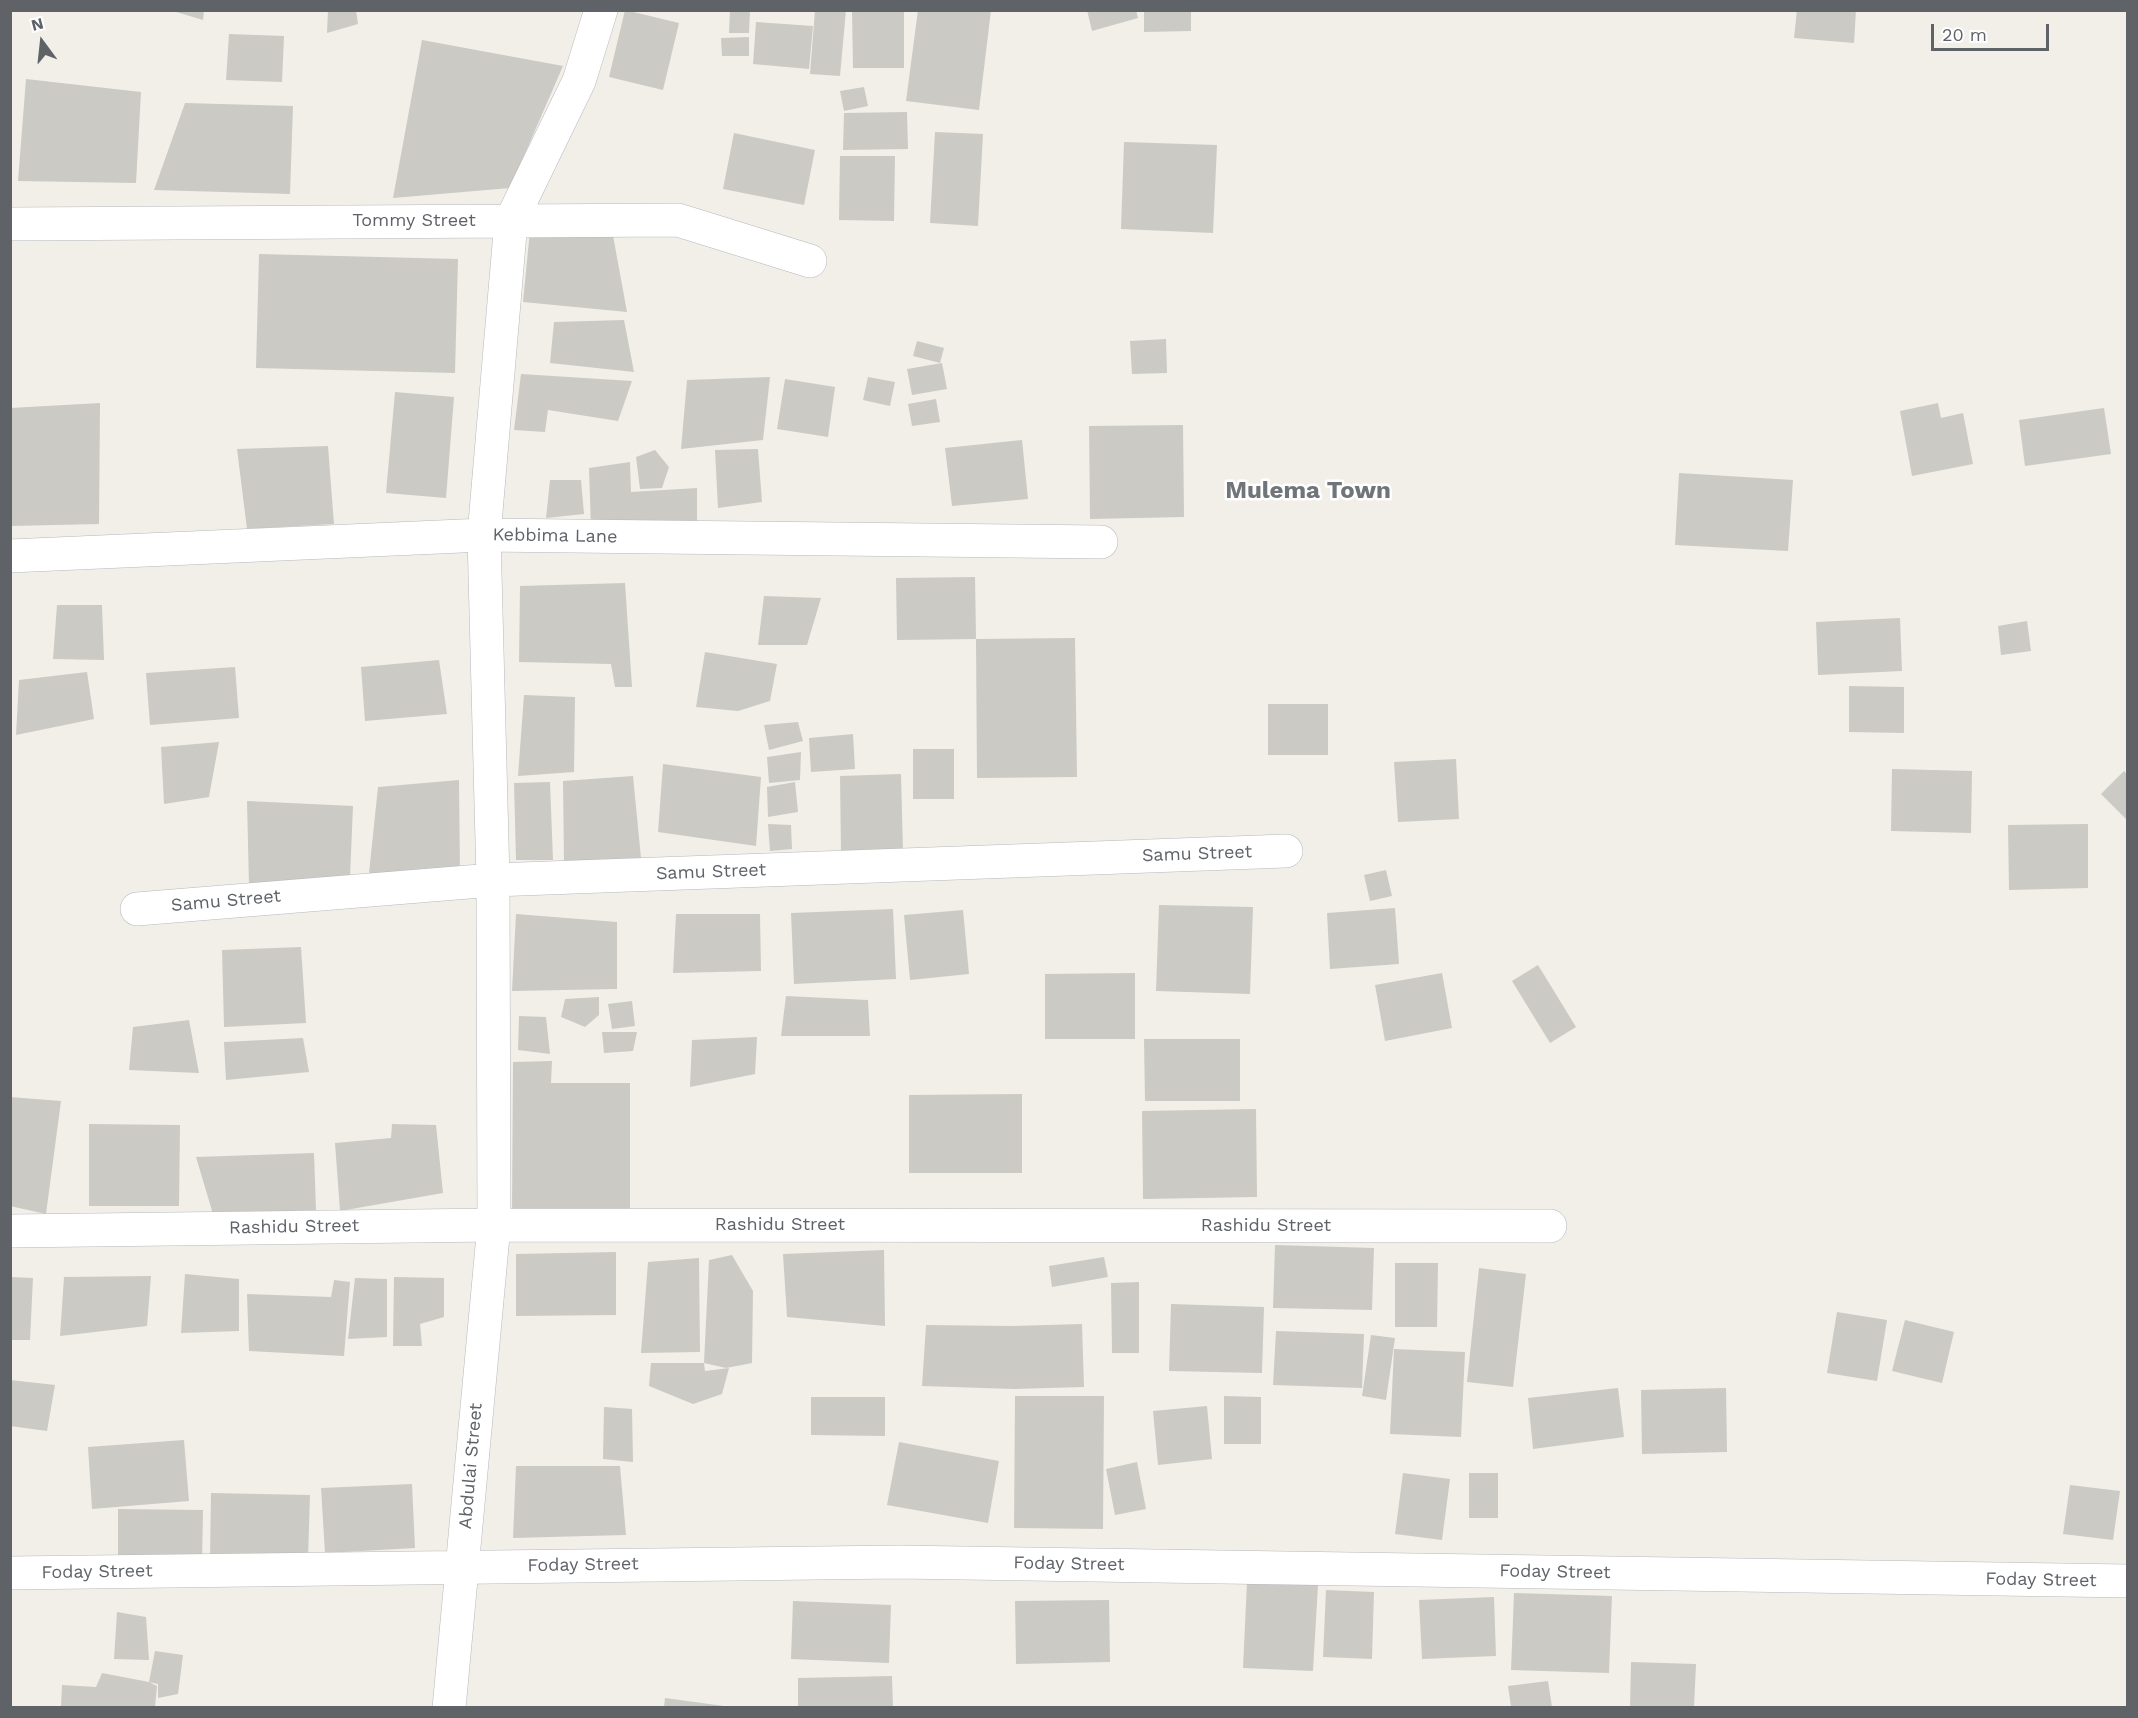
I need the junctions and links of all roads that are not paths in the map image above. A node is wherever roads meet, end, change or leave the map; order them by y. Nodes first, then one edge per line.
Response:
1 (601, 10) edge
2 (511, 221) junction
3 (10, 224) edge
4 (810, 261) dead end
5 (484, 535) junction
6 (1101, 542) dead end
7 (10, 556) edge
8 (1286, 851) dead end
9 (493, 880) junction
10 (137, 909) dead end
11 (494, 1225) junction
12 (1550, 1226) dead end
13 (10, 1231) edge
14 (462, 1567) junction
15 (10, 1573) edge
16 (2127, 1581) edge
17 (449, 1707) edge

1 - 2 street
2 - 3 street, Tommy Street
2 - 4 street, Tommy Street
2 - 5 street, Abdulai Street
5 - 6 street, Kebbima Lane
5 - 7 street, Kebbima Lane
5 - 9 street, Abdulai Street
8 - 9 street, Samu Street
9 - 10 street, Samu Street
9 - 11 street, Abdulai Street
11 - 12 street, Rashidu Street
11 - 13 street, Rashidu Street
11 - 14 street, Abdulai Street
14 - 15 street, Foday Street
14 - 16 street, Foday Street
14 - 17 street, Abdulai Street

